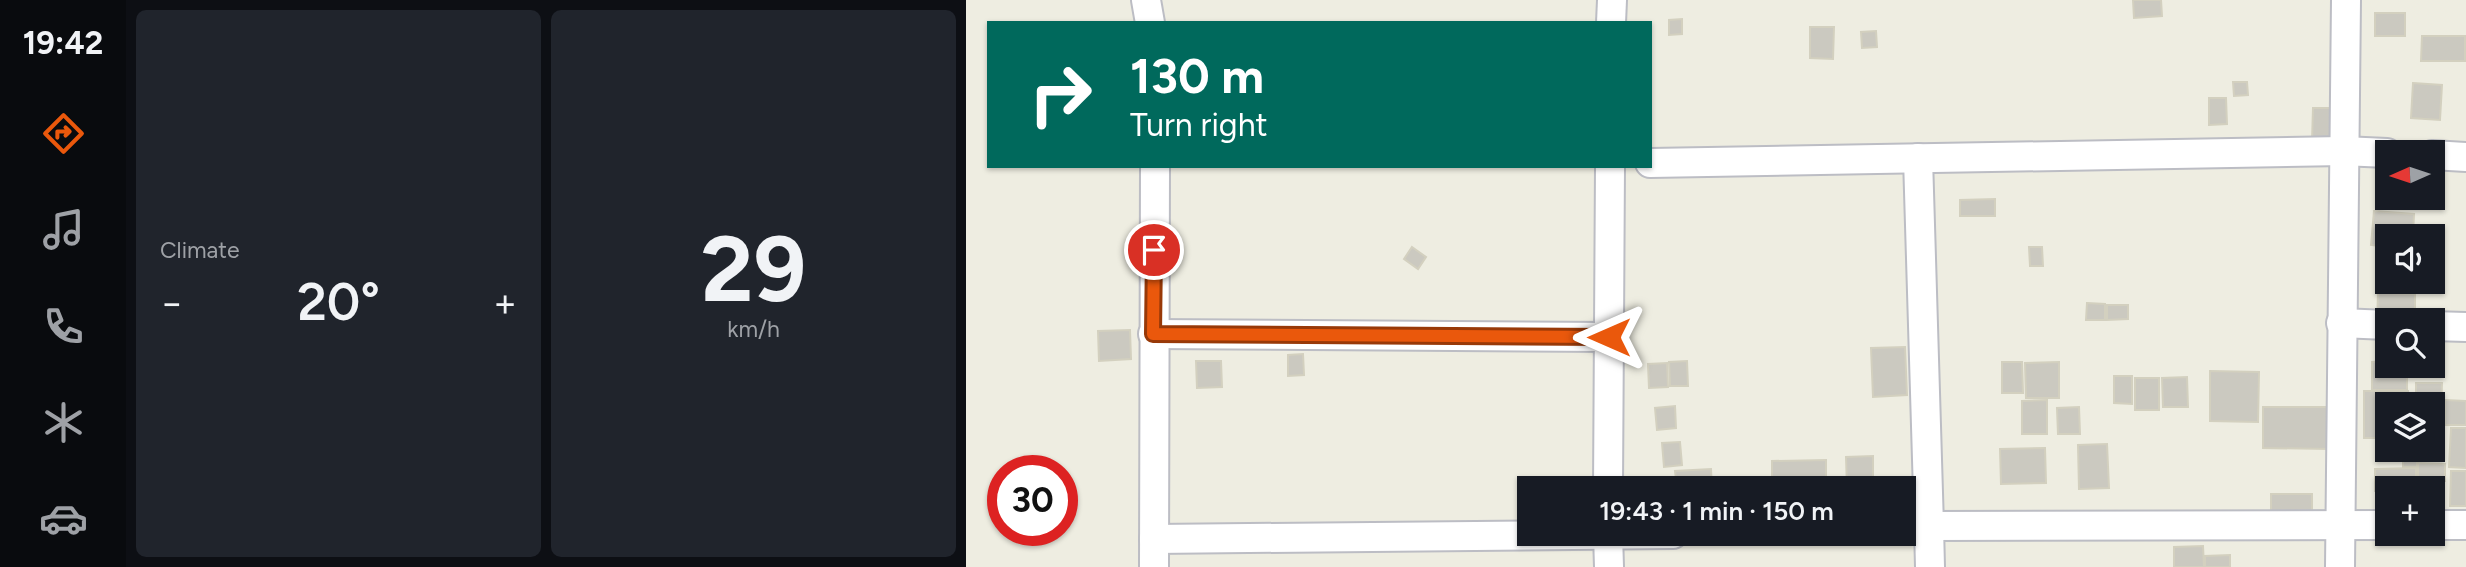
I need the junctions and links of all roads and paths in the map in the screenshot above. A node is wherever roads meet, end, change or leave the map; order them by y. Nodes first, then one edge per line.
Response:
1 (1146, 0) edge
2 (1612, 0) edge
3 (2346, 0) edge
4 (1150, 21) edge
5 (1611, 21) edge
6 (2343, 151) junction
7 (2375, 152) edge
8 (2445, 156) edge
9 (2466, 157) edge
10 (1919, 158) junction
11 (1652, 163) edge
12 (1154, 168) edge
13 (1611, 168) edge
14 (2341, 323) junction
15 (2375, 324) edge
16 (2445, 326) edge
17 (2466, 327) edge
18 (1153, 334) junction
19 (1609, 337) junction
20 (1608, 476) edge
21 (2375, 525) edge
22 (2445, 525) edge
23 (2466, 525) edge
24 (2339, 526) junction
25 (1916, 527) edge
26 (1517, 536) edge
27 (1154, 539) junction
28 (1608, 546) edge
29 (1154, 567) edge
30 (1609, 567) edge
31 (1930, 567) edge
32 (2340, 567) edge

1 - 4 street
2 - 5 street
3 - 6 street
6 - 7 street
6 - 10 street
6 - 14 street
8 - 9 street
10 - 11 street
10 - 25 street
12 - 18 street
13 - 19 street
14 - 15 street
14 - 24 street
16 - 17 street
18 - 19 street
18 - 27 street
19 - 20 street
21 - 24 street
22 - 23 street
24 - 25 street
24 - 32 street
25 - 31 street
26 - 27 street
27 - 29 street
28 - 30 street

